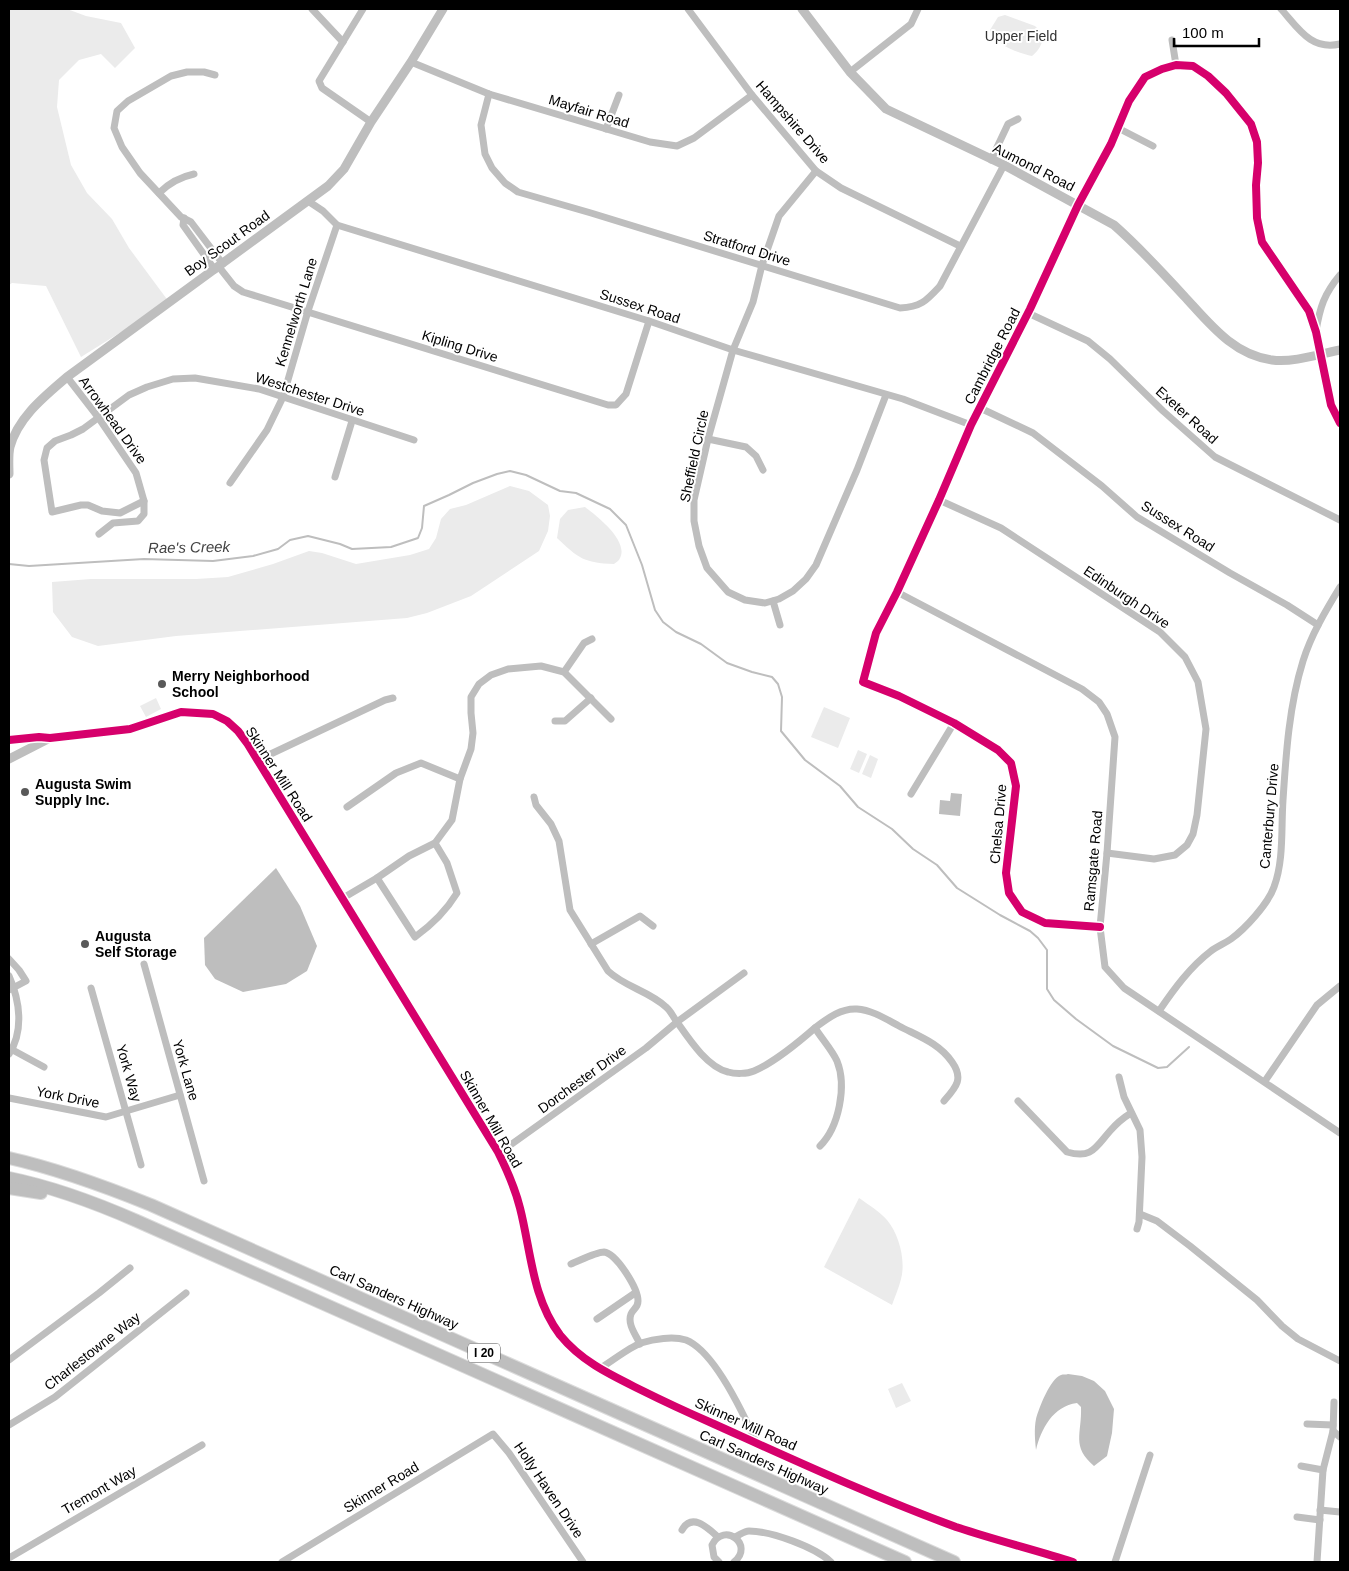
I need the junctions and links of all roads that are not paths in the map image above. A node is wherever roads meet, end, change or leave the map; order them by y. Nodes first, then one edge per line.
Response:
1 (312, 9) edge
2 (362, 9) edge
3 (443, 9) edge
4 (688, 9) edge
5 (802, 9) edge
6 (918, 9) edge
7 (1281, 9) edge
8 (1172, 40) dead end
9 (343, 42) junction
10 (1340, 44) edge
11 (411, 62) junction
12 (1176, 65) junction
13 (850, 72) junction
14 (215, 75) dead end
15 (489, 94) junction
16 (619, 95) dead end
17 (752, 95) junction
18 (1018, 119) dead end
19 (371, 122) junction
20 (1118, 128) junction
21 (606, 129) junction
22 (1154, 146) dead end
23 (991, 160) junction
24 (1004, 165) junction
25 (816, 171) junction
26 (194, 174) dead end
27 (159, 193) junction
28 (308, 201) junction
29 (1078, 205) junction
30 (337, 224) junction
31 (960, 246) junction
32 (762, 265) junction
33 (219, 267) junction
34 (1340, 275) edge
35 (308, 311) junction
36 (1028, 313) junction
37 (649, 321) junction
38 (1316, 332) junction
39 (733, 350) junction
40 (1340, 350) edge
41 (1321, 354) junction
42 (67, 377) junction
43 (886, 395) junction
44 (283, 397) junction
45 (980, 408) junction
46 (98, 417) junction
47 (352, 420) junction
48 (1340, 423) edge
49 (971, 425) junction
50 (708, 439) junction
51 (414, 440) dead end
52 (10, 446) edge
53 (763, 470) dead end
54 (9, 474) edge
55 (335, 477) dead end
56 (230, 483) dead end
57 (939, 500) junction
58 (144, 501) junction
59 (1340, 520) edge
60 (99, 534) dead end
61 (1340, 587) edge
62 (897, 592) junction
63 (773, 600) junction
64 (780, 625) dead end
65 (1318, 625) junction
66 (592, 639) dead end
67 (564, 672) junction
68 (863, 682) joint
69 (393, 698) dead end
70 (591, 698) junction
71 (611, 719) dead end
72 (555, 721) dead end
73 (954, 723) junction
74 (50, 738) junction
75 (9, 740) edge
76 (9, 760) edge
77 (258, 760) junction
78 (460, 779) junction
79 (911, 794) dead end
80 (534, 797) dead end
81 (347, 807) dead end
82 (435, 842) junction
83 (1107, 853) junction
84 (377, 878) junction
85 (343, 898) junction
86 (653, 926) dead end
87 (1100, 927) junction
88 (591, 944) junction
89 (9, 959) edge
90 (144, 964) dead end
91 (744, 973) dead end
92 (9, 976) edge
93 (1340, 986) edge
94 (91, 988) dead end
95 (11, 989) edge
96 (1159, 1011) junction
97 (677, 1022) junction
98 (815, 1028) junction
99 (10, 1051) edge
100 (44, 1066) dead end
101 (1119, 1077) dead end
102 (1265, 1082) junction
103 (180, 1095) junction
104 (9, 1098) edge
105 (944, 1101) dead end
106 (1018, 1101) dead end
107 (127, 1111) junction
108 (1131, 1113) junction
109 (1340, 1134) edge
110 (820, 1146) dead end
111 (498, 1152) junction
112 (9, 1158) edge
113 (141, 1165) dead end
114 (9, 1178) edge
115 (204, 1181) dead end
116 (9, 1188) edge
117 (89, 1201) junction
118 (1140, 1214) junction
119 (1137, 1229) dead end
120 (571, 1264) dead end
121 (130, 1268) dead end
122 (186, 1293) dead end
123 (635, 1293) junction
124 (597, 1319) dead end
125 (640, 1344) junction
126 (9, 1360) edge
127 (1340, 1361) edge
128 (598, 1369) junction
129 (1334, 1402) dead end
130 (1307, 1424) dead end
131 (9, 1425) edge
132 (1333, 1428) junction
133 (493, 1434) joint
134 (1340, 1437) edge
135 (756, 1442) junction
136 (202, 1445) dead end
137 (1150, 1455) dead end
138 (1301, 1466) dead end
139 (1323, 1470) junction
140 (1320, 1510) junction
141 (1340, 1512) edge
142 (1297, 1517) dead end
143 (1320, 1520) junction
144 (682, 1530) dead end
145 (718, 1538) junction
146 (735, 1538) junction
147 (9, 1558) edge
148 (282, 1562) edge
149 (581, 1562) edge
150 (719, 1562) edge
151 (734, 1562) edge
152 (830, 1562) edge
153 (905, 1562) edge
154 (954, 1562) edge
155 (1073, 1562) edge
156 (1115, 1562) edge
157 (1317, 1562) edge

1 - 9 street
2 - 9 street
3 - 11 street, Boy Scout Road
4 - 17 street, Hampshire Drive
5 - 13 street, Aumond Road
6 - 13 street
7 - 10 street
8 - 12 street
9 - 19 street
11 - 15 street, Mayfair Road
11 - 19 street, Boy Scout Road
12 - 20 street, Cambridge Road
12 - 38 street
13 - 23 street, Aumond Road
14 - 27 street, Kipling Drive
15 - 21 street, Mayfair Road
15 - 32 street, Stratford Drive
16 - 21 street
17 - 21 street, Mayfair Road
17 - 25 street, Hampshire Drive
18 - 23 street
19 - 28 street, Boy Scout Road
20 - 22 street
20 - 29 street, Cambridge Road
23 - 24 street, Aumond Road
24 - 29 street, Aumond Road
24 - 31 street, Stratford Drive
25 - 31 street, Hampshire Drive
25 - 32 street, Sheffield Circle
26 - 27 street
27 - 33 street, Kipling Drive
28 - 30 street, Sussex Road
28 - 33 street, Boy Scout Road
29 - 36 street, Cambridge Road
29 - 41 street, Aumond Road
30 - 35 street, Kennelworth Lane
30 - 37 street, Sussex Road
31 - 32 street, Stratford Drive
32 - 39 street, Sheffield Circle
33 - 35 street, Kipling Drive
33 - 42 street, Boy Scout Road
34 - 38 street
35 - 37 street, Kipling Drive
35 - 44 street, Kennelworth Lane
36 - 45 street, Cambridge Road
36 - 59 street, Exeter Road
37 - 39 street, Sussex Road
38 - 41 street
39 - 43 street, Sussex Road
39 - 50 street, Sheffield Circle
40 - 41 street, Aumond Road
41 - 48 street
42 - 46 street, Arrowhead Drive
42 - 52 street, Boy Scout Road
43 - 49 street, Sussex Road
43 - 63 street, Sheffield Circle
44 - 46 street, Westchester Drive
44 - 47 street, Westchester Drive
44 - 56 street, Kennelworth Lane
45 - 49 street, Cambridge Road
45 - 65 street, Sussex Road
46 - 58 street, Arrowhead Drive
46 - 58 street, Westchester Drive
47 - 51 street, Westchester Drive
47 - 55 street
49 - 57 street, Cambridge Road
50 - 53 street
50 - 63 street, Sheffield Circle
52 - 54 street, Boy Scout Road
57 - 62 street, Cambridge Road
57 - 83 street, Edinburgh Drive
58 - 60 street
61 - 65 street, Canterbury Drive
62 - 68 street, Cambridge Road
62 - 83 street, Ramsgate Road
63 - 64 street
65 - 96 street, Canterbury Drive
66 - 67 street
67 - 70 street
67 - 78 street
68 - 73 street, Chelsa Drive
69 - 77 street
70 - 71 street
70 - 72 street
73 - 79 street
73 - 87 street, Chelsa Drive
74 - 75 street, Skinner Mill Road
74 - 76 street
74 - 77 street, Skinner Mill Road
77 - 85 street, Skinner Mill Road
78 - 81 street
78 - 82 street
80 - 88 street
82 - 84 street
82 - 84 street
83 - 87 street, Ramsgate Road
84 - 85 street
85 - 111 street, Skinner Mill Road
86 - 88 street
87 - 96 street, Ramsgate Road
88 - 97 street
89 - 95 street
90 - 103 street, York Lane
91 - 97 street, Dorchester Drive
92 - 95 street
93 - 102 street
94 - 107 street, York Way
95 - 99 street
96 - 102 street, Ramsgate Road
97 - 98 street
97 - 111 street, Dorchester Drive
98 - 105 street
98 - 110 street
99 - 100 street
101 - 108 street
102 - 109 street, Ramsgate Road
103 - 107 street, York Drive
103 - 115 street, York Lane
104 - 107 street, York Drive
106 - 108 street
107 - 113 street, York Way
108 - 118 street
111 - 128 street, Skinner Mill Road
112 - 154 highway, Carl Sanders Highway / I 20
114 - 117 highway, I 20
116 - 117 highway
117 - 153 highway, I 20
118 - 119 street
118 - 127 street
120 - 123 street
121 - 126 street
122 - 131 street, Charlestowne Way
123 - 124 street
123 - 125 street
125 - 128 street
125 - 135 street
128 - 135 street, Skinner Mill Road
129 - 132 street
130 - 132 street
132 - 134 street
132 - 139 street
133 - 148 street, Skinner Road
133 - 149 street, Holly Haven Drive
135 - 155 street, Skinner Mill Road
136 - 147 street, Tremont Way
137 - 156 street
138 - 139 street
139 - 140 street
140 - 141 street
140 - 143 street
142 - 143 street
143 - 157 street
144 - 145 street
145 - 146 street
145 - 150 street
146 - 151 street
146 - 152 street

